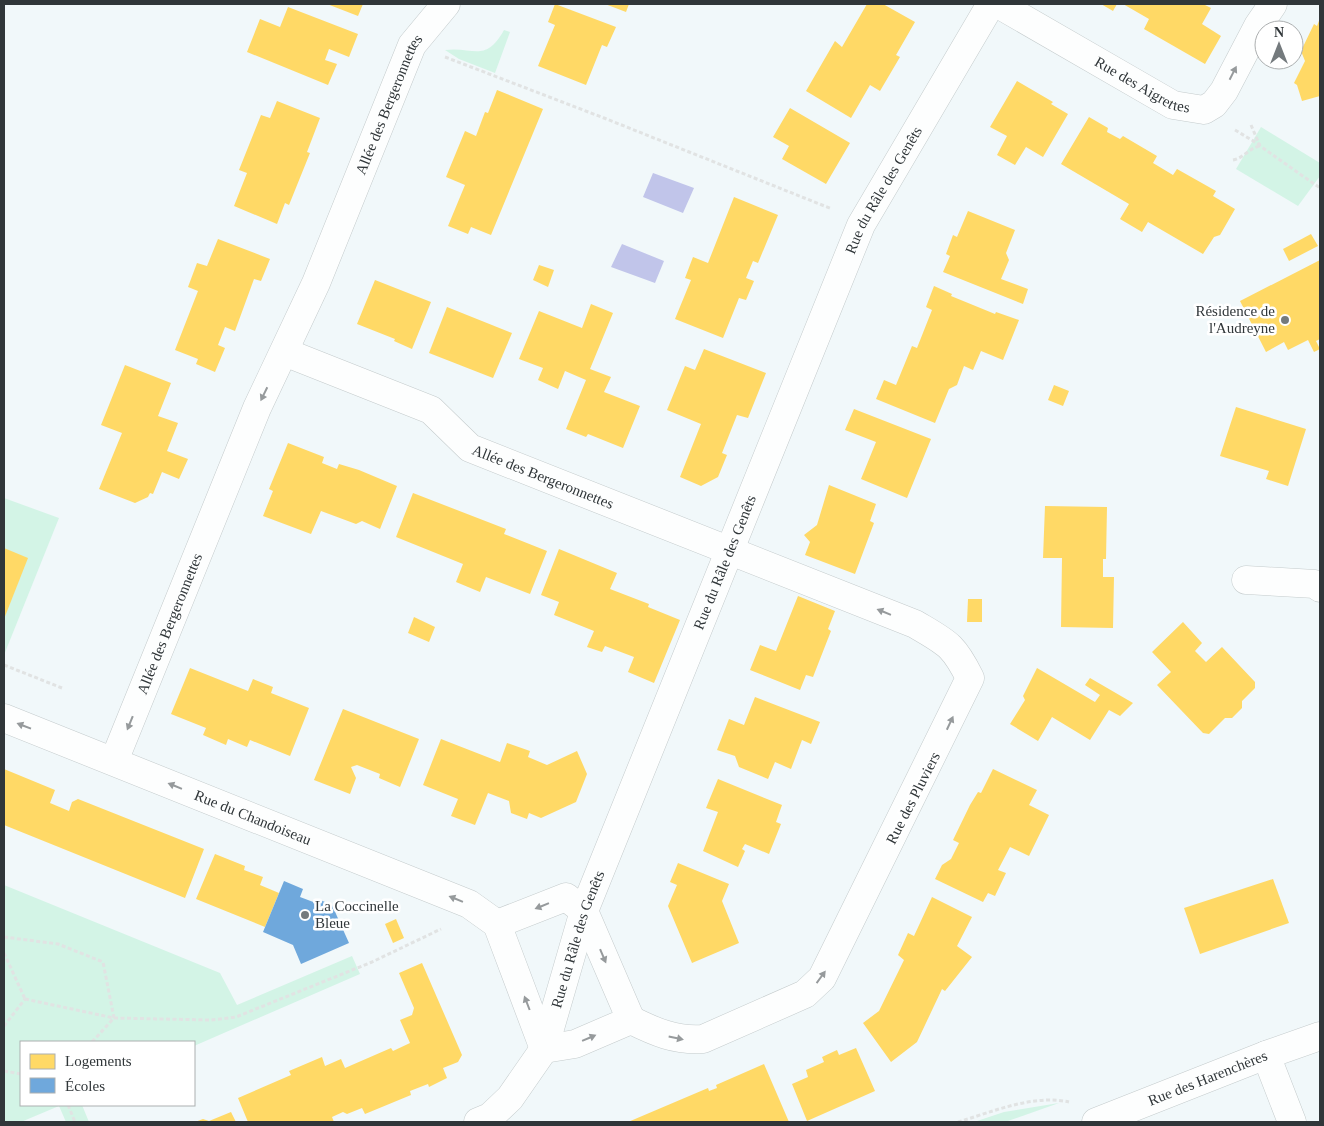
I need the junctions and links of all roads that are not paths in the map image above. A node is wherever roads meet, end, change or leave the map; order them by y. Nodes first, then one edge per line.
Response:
1 (446, 4) edge
2 (991, 4) edge
3 (998, 4) edge
4 (1273, 4) edge
5 (286, 350) junction
6 (729, 551) junction
7 (1246, 580) dead end
8 (1319, 580) edge
9 (4, 718) edge
10 (114, 761) junction
11 (584, 911) junction
12 (489, 918) junction
13 (631, 1020) junction
14 (1320, 1036) edge
15 (544, 1049) junction
16 (1266, 1055) junction
17 (478, 1122) edge
18 (1096, 1122) edge
19 (1292, 1122) edge

1 - 5 street, Allée des Bergeronnettes
2 - 6 street, Rue du Râle des Genêts
3 -> 4 street, Rue des Aigrettes
5 - 6 street, Allée des Bergeronnettes
5 -> 10 street, Allée des Bergeronnettes
6 - 11 street, Rue du Râle des Genêts
13 -> 6 street, Rue des Pluviers
7 - 8 street
10 -> 9 street, Rue du Chandoiseau
12 -> 10 street, Rue du Chandoiseau
11 -> 12 street
11 -> 13 street
11 - 15 street, Rue du Râle des Genêts
15 -> 12 street
15 -> 13 street
14 - 16 street, Rue des Harenchères
15 - 17 street, Rue du Râle des Genêts
16 - 18 street, Rue des Harenchères
16 - 19 street

